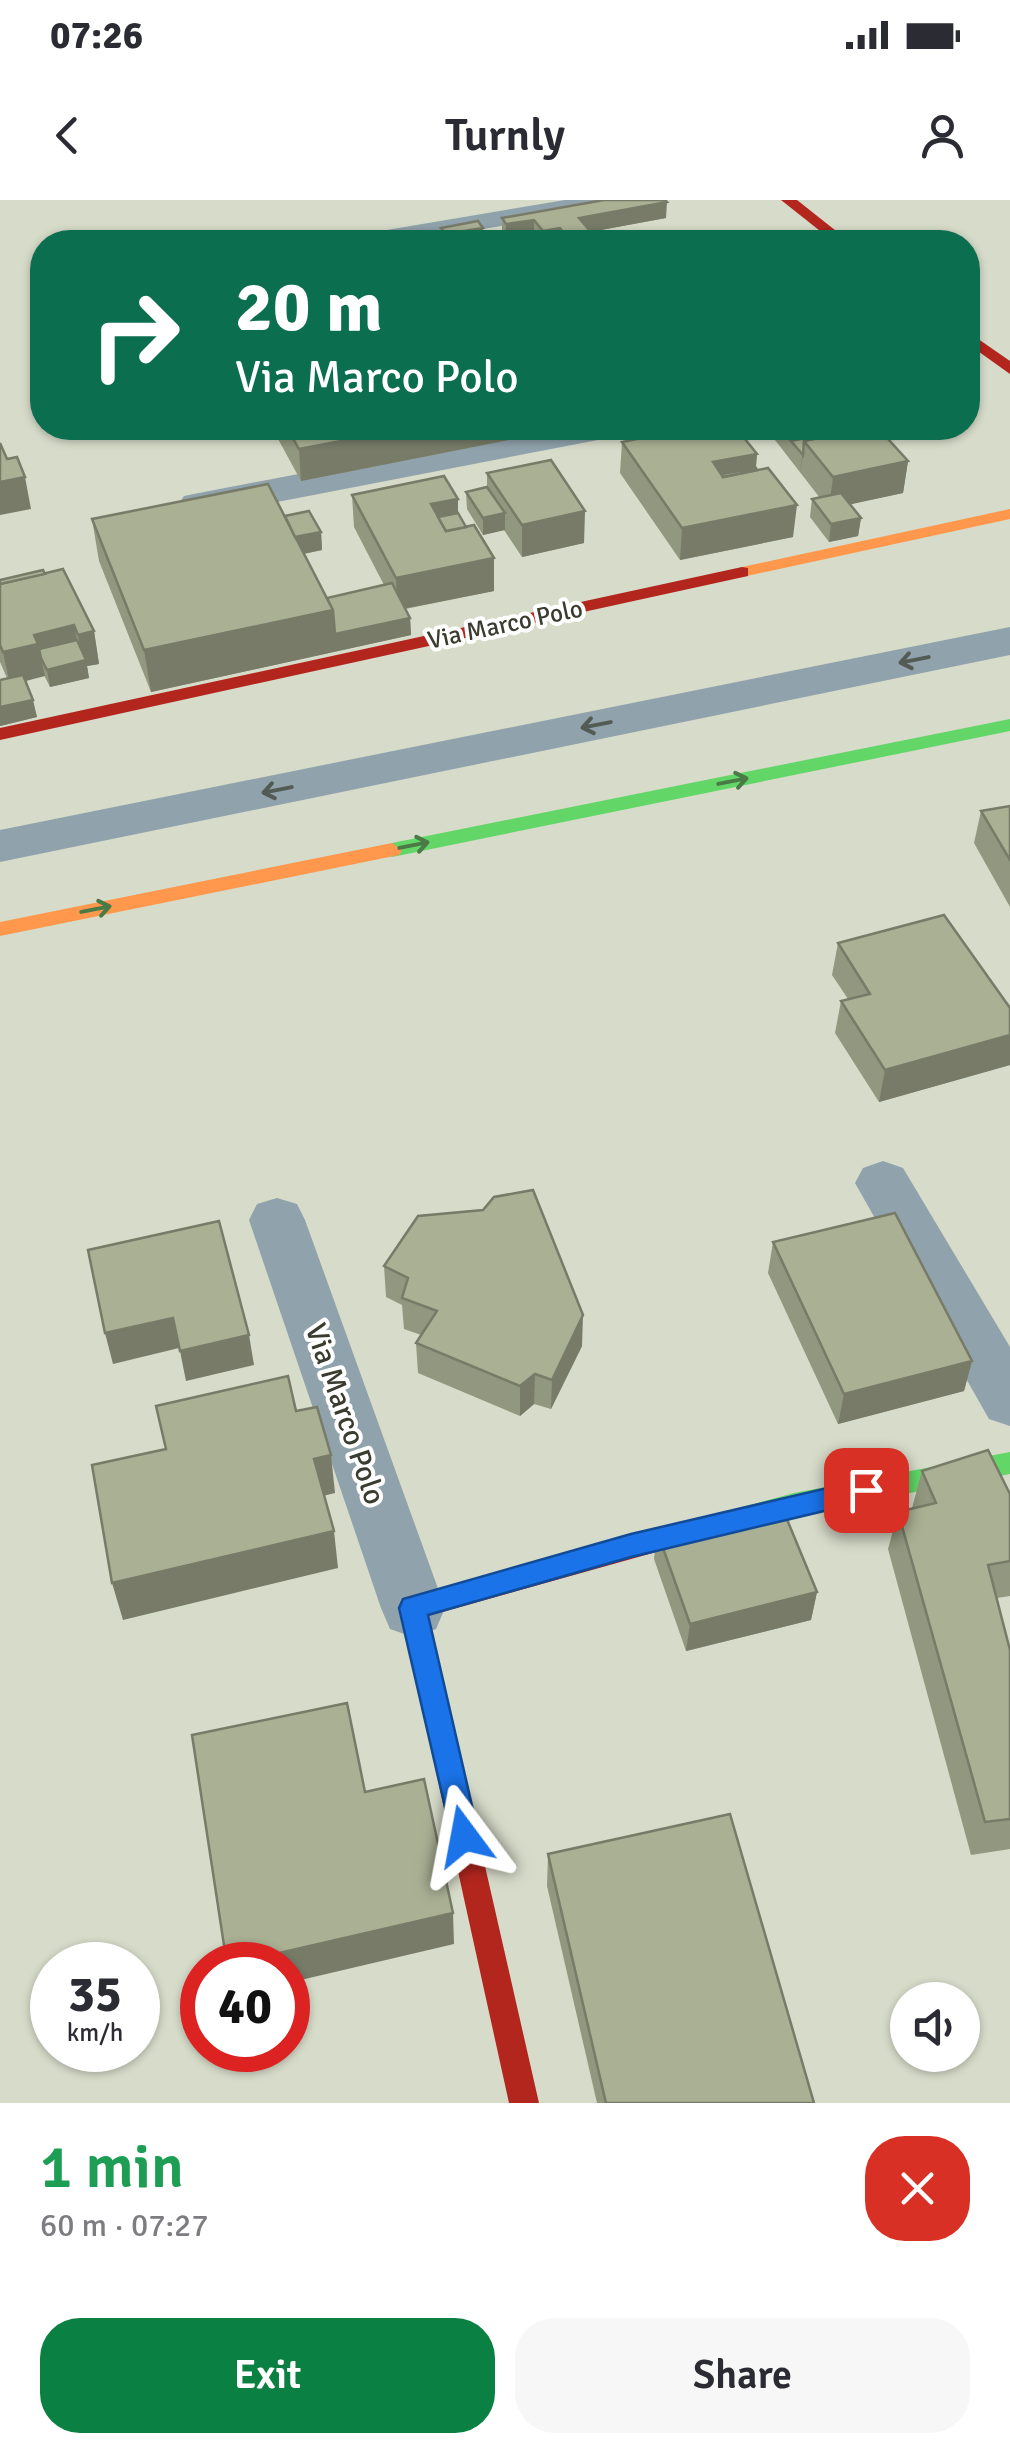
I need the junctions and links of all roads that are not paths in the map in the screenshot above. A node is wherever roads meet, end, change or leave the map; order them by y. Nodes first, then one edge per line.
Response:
1 (609, 200) edge
2 (788, 200) edge
3 (433, 230) edge
4 (828, 230) edge
5 (536, 440) edge
6 (167, 512) edge
7 (1010, 514) edge
8 (1010, 641) edge
9 (1010, 725) edge
10 (0, 734) edge
11 (0, 846) edge
12 (0, 929) edge
13 (883, 1183) dead end
14 (278, 1220) dead end
15 (1010, 1402) edge
16 (1010, 1463) edge
17 (413, 1608) junction
18 (524, 2103) edge

1 - 3 lane
2 - 4 street
5 - 6 street
7 - 10 street, Via Marco Polo
8 -> 11 street
12 -> 9 street
13 - 15 street
14 - 17 street, Via Marco Polo
16 - 17 street
17 - 18 street, Via Marco Polo

